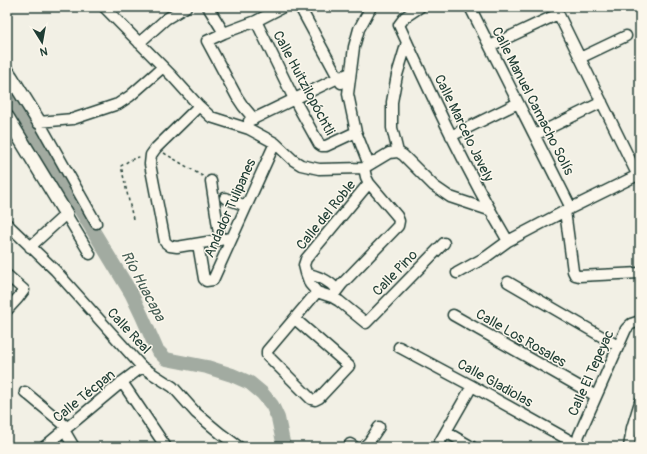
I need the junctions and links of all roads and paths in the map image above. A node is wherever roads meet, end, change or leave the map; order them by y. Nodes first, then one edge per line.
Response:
1 (104, 7) edge
2 (186, 7) edge
3 (208, 7) edge
4 (283, 7) edge
5 (371, 7) edge
6 (420, 7) edge
7 (470, 7) edge
8 (304, 9) edge
9 (556, 10) edge
10 (256, 20) junction
11 (224, 33) junction
12 (626, 36) dead end
13 (407, 42) junction
14 (139, 43) junction
15 (490, 46) junction
16 (580, 58) junction
17 (163, 67) junction
18 (7, 71) edge
19 (350, 73) junction
20 (338, 78) junction
21 (348, 94) junction
22 (294, 99) junction
23 (602, 102) junction
24 (518, 103) junction
25 (199, 106) junction
26 (7, 117) edge
27 (254, 118) junction
28 (39, 122) junction
29 (240, 126) junction
30 (356, 132) junction
31 (534, 135) junction
32 (452, 136) junction
33 (275, 143) junction
34 (153, 152) junction
35 (398, 152) junction
36 (367, 166) junction
37 (639, 175) edge
38 (210, 181) joint
39 (369, 183) junction
40 (226, 198) dead end
41 (246, 206) junction
42 (489, 210) junction
43 (568, 210) junction
44 (66, 214) junction
45 (133, 219) dead end
46 (96, 223) dead end
47 (7, 224) edge
48 (231, 238) junction
49 (220, 240) junction
50 (508, 242) junction
51 (444, 243) dead end
52 (198, 244) junction
53 (30, 247) junction
54 (90, 254) dead end
55 (305, 269) junction
56 (457, 273) dead end
57 (640, 273) edge
58 (7, 275) edge
59 (508, 282) dead end
60 (317, 292) junction
61 (335, 293) junction
62 (7, 310) edge
63 (453, 315) dead end
64 (295, 319) junction
65 (640, 321) edge
66 (618, 346) junction
67 (399, 347) dead end
68 (142, 367) junction
69 (122, 382) junction
70 (472, 386) junction
71 (24, 392) dead end
72 (596, 396) junction
73 (640, 402) edge
74 (380, 427) dead end
75 (66, 428) junction
76 (636, 429) edge
77 (446, 432) junction
78 (576, 445) edge
79 (234, 446) edge
80 (44, 447) edge
81 (74, 447) edge
82 (166, 447) edge
83 (364, 447) edge
84 (437, 447) edge
85 (472, 447) edge
86 (629, 447) edge

1 - 14 street
2 - 14 street
3 - 11 street
4 - 10 street
5 - 19 street
6 - 13 street, Calle Marcelo Javely
7 - 15 street, Calle Manuel Camacho Solís
8 - 20 street
9 - 15 street
9 - 16 street
10 - 11 street
10 - 22 street, Calle Huitzilopóchtli
11 - 27 street
12 - 16 street
13 - 32 street, Calle Marcelo Javely
13 - 35 street
14 - 17 street
15 - 24 street, Calle Manuel Camacho Solís
16 - 23 street
17 - 25 street
17 - 28 street
18 - 28 main road
19 - 20 street
19 - 21 street
20 - 21 street
20 - 22 street
21 - 30 street
22 - 27 street
22 - 30 street, Calle Huitzilopóchtli
23 - 31 street
23 - 37 street
24 - 31 street, Calle Manuel Camacho Solís
24 - 32 street
25 - 29 street
25 - 34 street
26 - 44 main road
27 - 29 street
28 - 46 street
29 - 33 street
30 - 36 street
31 - 43 street, Calle Manuel Camacho Solís
32 - 42 street, Calle Marcelo Javely
33 - 36 street
33 - 41 street, Andador Tulipanes
34 - 38 path
34 - 45 path
34 - 52 street
35 - 36 street
35 - 42 street
36 - 39 street
37 - 43 street
38 - 49 street
39 - 55 street, Calle del Roble
39 - 61 street
40 - 41 street
41 - 48 street, Andador Tulipanes
42 - 50 street, Calle Marcelo Javely
43 - 50 street
43 - 57 street, Calle Manuel Camacho Solís
44 - 53 street
44 - 54 street
47 - 53 street, Calle Real
48 - 49 street
48 - 52 street, Andador Tulipanes
49 - 52 street
50 - 56 street
51 - 61 street, Calle Pino
53 - 68 street, Calle Real
55 - 60 street
55 - 61 street
58 - 62 street
59 - 66 street
60 - 61 street
60 - 64 street
63 - 72 street, Calle Los Rosales
64 - 64 street
65 - 66 street, Calle El Tepeyac
66 - 72 street, Calle El Tepeyac
67 - 70 street, Calle Gladiolas
68 - 69 street, Calle Técpan
68 - 79 street, Calle Real
69 - 75 street, Calle Técpan
69 - 82 street
70 - 77 street
70 - 78 street, Calle Gladiolas
71 - 75 street
72 - 78 street, Calle El Tepeyac
73 - 76 street
74 - 83 street
75 - 80 street, Calle Técpan
75 - 81 street
76 - 86 street
77 - 84 street
77 - 85 street

